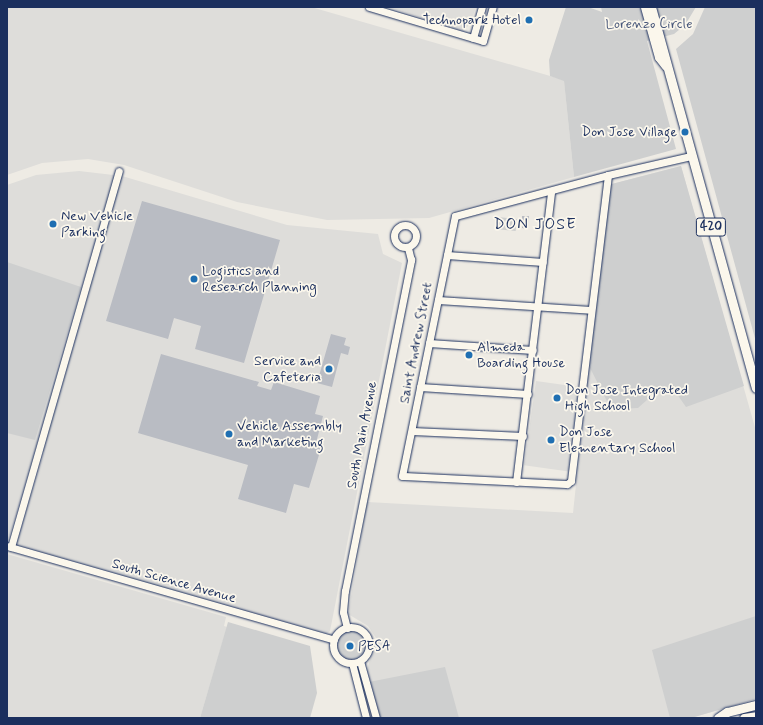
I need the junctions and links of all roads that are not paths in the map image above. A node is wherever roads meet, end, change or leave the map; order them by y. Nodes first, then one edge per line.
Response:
1 (369, 7) edge
2 (482, 7) edge
3 (493, 7) edge
4 (644, 7) edge
5 (651, 7) edge
6 (473, 38) junction
7 (666, 66) junction
8 (691, 156) junction
9 (119, 171) dead end
10 (608, 175) junction
11 (551, 192) junction
12 (408, 248) dead end
13 (447, 255) junction
14 (543, 262) junction
15 (438, 300) junction
16 (538, 307) junction
17 (591, 310) junction
18 (429, 343) junction
19 (533, 350) junction
20 (420, 387) junction
21 (756, 388) edge
22 (528, 394) junction
23 (412, 431) junction
24 (523, 436) junction
25 (516, 482) junction
26 (9, 547) edge
27 (347, 628) junction
28 (334, 640) junction
29 (360, 661) junction
30 (352, 664) junction
31 (756, 705) edge
32 (756, 716) edge
33 (366, 718) edge
34 (376, 718) edge
35 (718, 718) edge
36 (744, 718) edge

1 - 6 street
2 - 6 street
3 - 6 street
4 - 7 main road, 420
5 - 7 main road, 420
7 - 8 main road, 420
8 - 10 street
8 - 21 main road, 420
9 - 26 street
10 - 11 street
10 - 17 street
11 - 13 street, Saint Andrew Street
11 - 14 street
12 - 27 street, South Main Avenue
13 - 14 street
13 - 15 street, Saint Andrew Street
14 - 16 street
15 - 16 street
15 - 18 street, Saint Andrew Street
16 - 17 street
16 - 19 street
17 - 25 street
18 - 19 street
18 - 20 street, Saint Andrew Street
19 - 22 street
20 - 22 street
20 - 23 street, Saint Andrew Street
22 - 24 street
23 - 24 street
23 - 25 street, Saint Andrew Street
24 - 25 street
26 - 28 street, South Science Avenue
27 - 28 street
27 - 29 street
28 - 30 street
29 - 30 street
29 - 34 street
30 - 33 street
31 - 35 main road
32 - 36 main road

